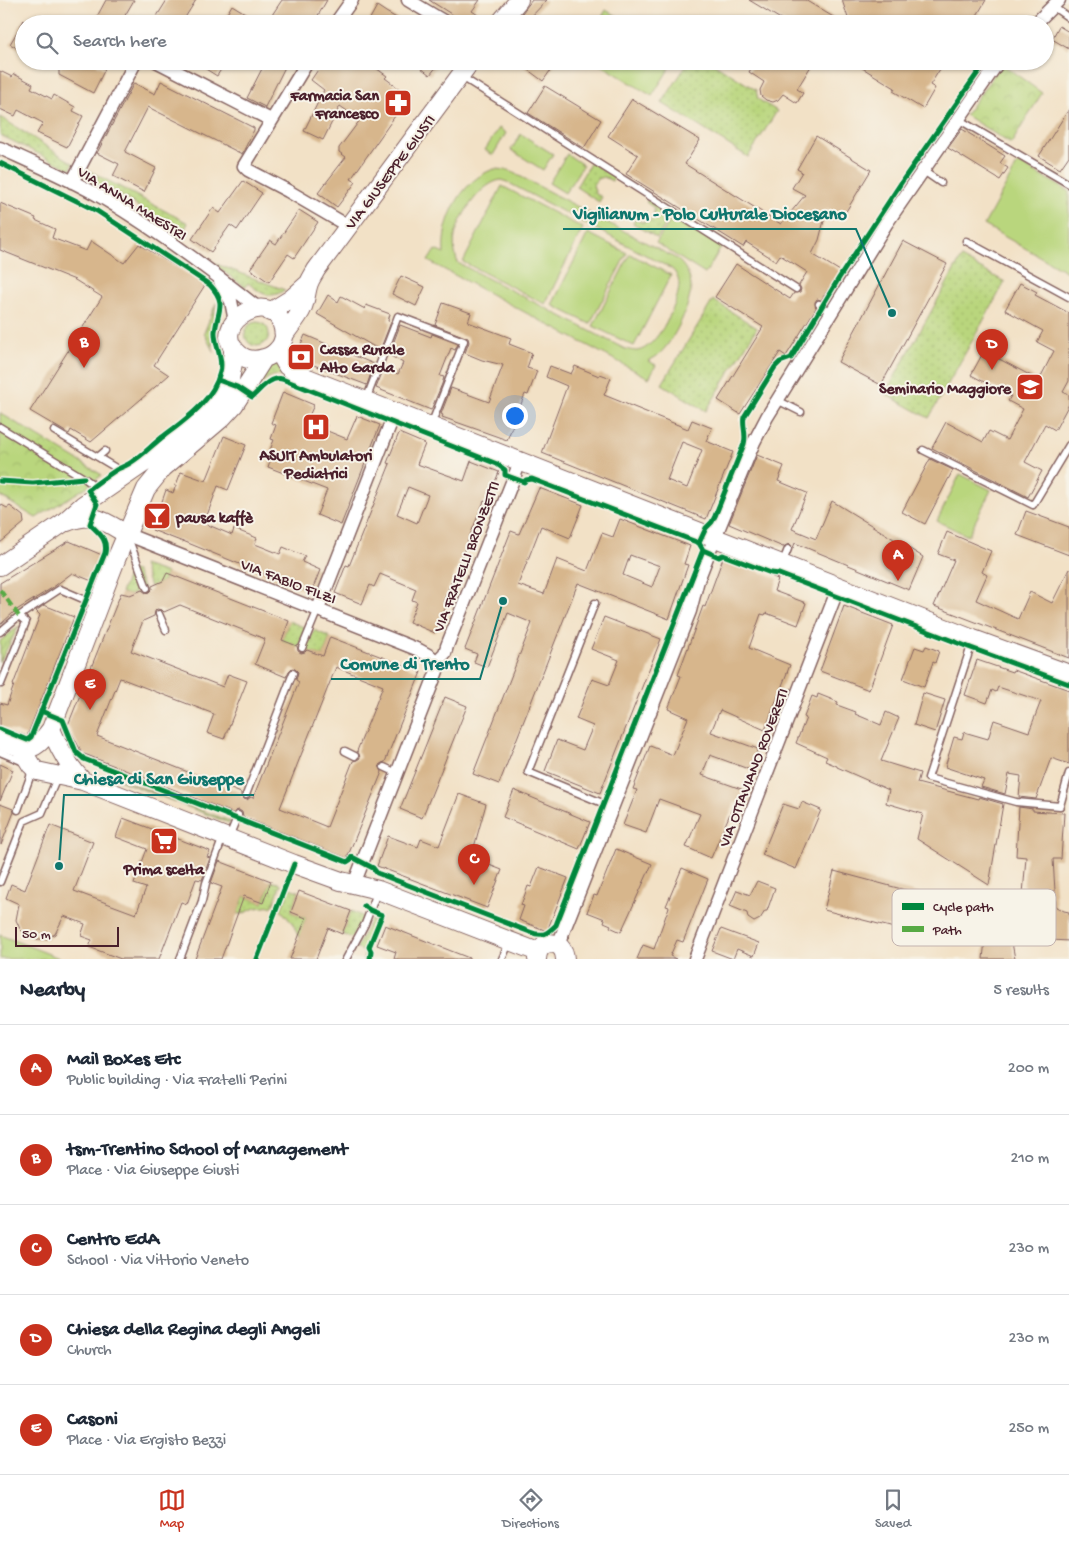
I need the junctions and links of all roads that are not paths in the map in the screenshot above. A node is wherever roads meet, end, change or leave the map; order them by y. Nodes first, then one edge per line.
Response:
1 (352, 0) edge
2 (408, 0) edge
3 (519, 0) edge
4 (1056, 3) edge
5 (341, 15) edge
6 (433, 15) edge
7 (506, 15) edge
8 (1044, 15) edge
9 (1069, 18) edge
10 (131, 70) edge
11 (174, 70) edge
12 (302, 70) edge
13 (464, 70) edge
14 (993, 70) edge
15 (460, 76) junction
16 (958, 119) junction
17 (271, 120) junction
18 (0, 148) edge
19 (922, 170) junction
20 (72, 182) junction
21 (941, 183) dead end
22 (1069, 184) edge
23 (348, 226) junction
24 (966, 241) dead end
25 (218, 277) junction
26 (309, 282) junction
27 (796, 289) dead end
28 (1069, 297) edge
29 (819, 304) dead end
30 (264, 310) junction
31 (831, 312) junction
32 (235, 321) junction
33 (232, 346) junction
34 (275, 348) junction
35 (777, 400) junction
36 (365, 401) junction
37 (395, 412) junction
38 (802, 412) dead end
39 (431, 426) junction
40 (0, 427) edge
41 (54, 431) dead end
42 (1069, 445) edge
43 (923, 450) dead end
44 (105, 451) dead end
45 (98, 457) junction
46 (520, 462) junction
47 (128, 475) junction
48 (103, 491) junction
49 (63, 523) junction
50 (126, 534) junction
51 (715, 538) junction
52 (0, 566) edge
53 (839, 586) junction
54 (147, 588) dead end
55 (595, 603) dead end
56 (98, 606) junction
57 (318, 609) junction
58 (159, 614) dead end
59 (19, 616) junction
60 (166, 630) dead end
61 (0, 632) edge
62 (973, 639) junction
63 (302, 648) dead end
64 (436, 662) junction
65 (293, 673) dead end
66 (1069, 674) edge
67 (0, 684) edge
68 (51, 729) junction
69 (0, 740) edge
70 (20, 747) junction
71 (345, 751) dead end
72 (0, 752) edge
73 (355, 756) dead end
74 (64, 758) junction
75 (31, 765) junction
76 (384, 767) dead end
77 (398, 773) junction
78 (1069, 773) edge
79 (57, 776) junction
80 (83, 781) junction
81 (246, 795) dead end
82 (612, 807) junction
83 (18, 810) dead end
84 (238, 815) dead end
85 (226, 837) junction
86 (0, 879) edge
87 (354, 884) junction
88 (378, 890) junction
89 (509, 942) junction
90 (561, 952) edge
91 (537, 956) edge
92 (180, 959) edge
93 (346, 959) edge
94 (502, 959) edge
95 (694, 959) edge

1 - 5 street
2 - 6 street
3 - 7 street
4 - 8 street
4 - 9 lane
10 - 20 street
11 - 17 street
12 - 17 street
13 - 15 street, VIA GIUSEPPE GIUSTI
14 - 16 street
15 - 23 street, VIA GIUSEPPE GIUSTI
15 - 27 lane
16 - 19 street
16 - 22 lane
17 - 23 street
18 - 20 street, VIA ANNA MAESTRI
19 - 21 lane
19 - 31 street
20 - 25 street, VIA ANNA MAESTRI
23 - 26 street, VIA GIUSEPPE GIUSTI
24 - 28 lane
25 - 30 street, VIA ANNA MAESTRI
25 - 32 street, VIA ANNA MAESTRI
26 - 30 street, VIA GIUSEPPE GIUSTI
26 - 34 street, VIA GIUSEPPE GIUSTI
29 - 31 lane
30 - 32 street, VIA GIUSEPPE GIUSTI
30 - 34 street
31 - 35 street
32 - 33 street
33 - 34 street
33 - 47 street
34 - 36 street
34 - 50 street, VIA GIUSEPPE GIUSTI
35 - 38 lane
35 - 51 street
36 - 37 street
36 - 39 lane
37 - 39 street
37 - 57 street
39 - 46 street
40 - 48 lane
41 - 45 lane
42 - 43 lane
44 - 45 lane
45 - 47 lane
46 - 51 street
46 - 64 street, VIA FRATELLI BRONZETTI
47 - 48 street
48 - 49 street
49 - 50 street
49 - 52 street
50 - 54 lane
50 - 56 street, VIA GIUSEPPE GIUSTI
50 - 57 street, VIA FABIO FILZI
51 - 53 street
51 - 82 street
53 - 62 street
53 - 95 street, VIA OTTAVIANO ROVERETI
55 - 82 lane
56 - 59 lane
56 - 68 street, VIA GIUSEPPE GIUSTI
57 - 63 lane
57 - 64 street, VIA FABIO FILZI
58 - 60 lane
59 - 61 lane
59 - 67 lane
62 - 66 street
62 - 78 lane
64 - 77 street, VIA FRATELLI BRONZETTI
65 - 81 lane
68 - 70 street
68 - 74 street
69 - 70 street
70 - 75 street
71 - 73 lane
72 - 75 lane
74 - 79 lane
74 - 80 street
75 - 79 street
75 - 83 lane
76 - 77 lane
77 - 87 street, VIA FRATELLI BRONZETTI
79 - 80 street
79 - 86 lane
80 - 85 street
82 - 90 street
84 - 85 lane
85 - 87 street
85 - 92 lane
87 - 88 street
88 - 89 street
88 - 93 lane
89 - 91 street
89 - 94 lane
90 - 91 street

